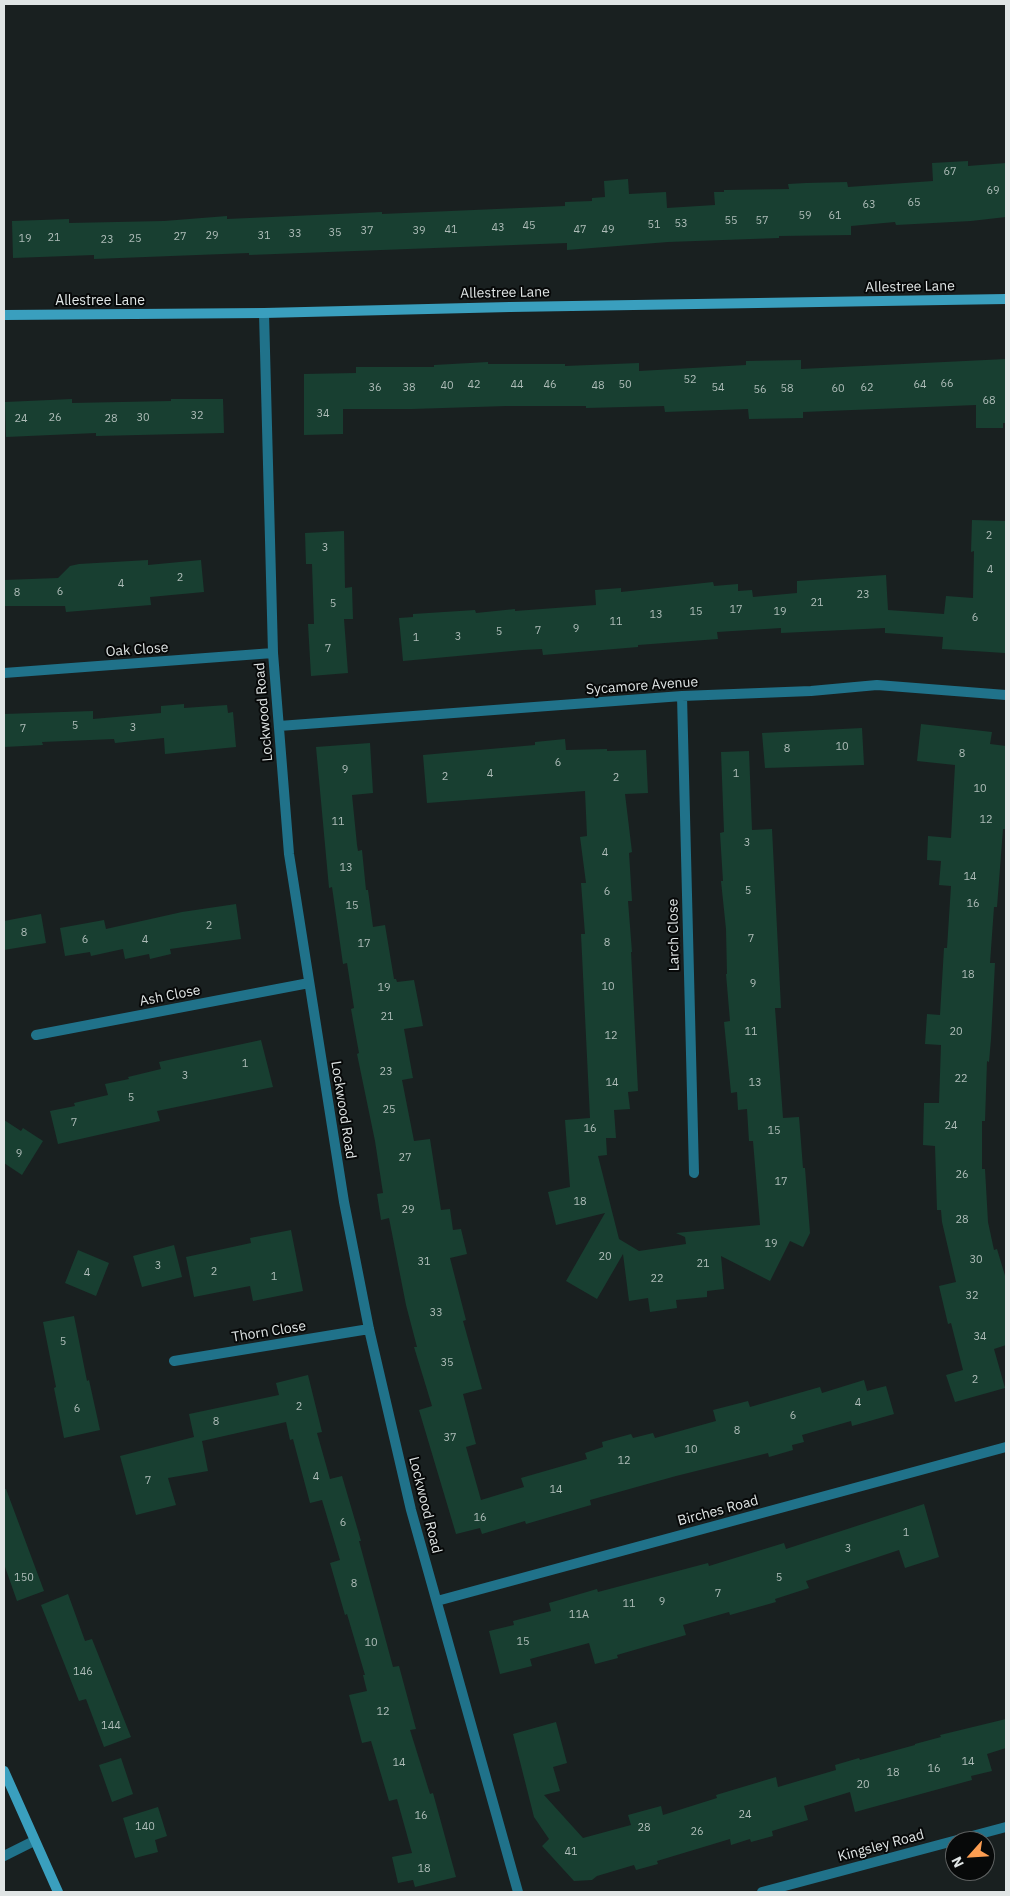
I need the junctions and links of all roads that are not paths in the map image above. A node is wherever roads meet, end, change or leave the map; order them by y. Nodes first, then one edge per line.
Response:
1 (1006, 299) edge
2 (264, 313) junction
3 (4, 315) edge
4 (273, 653) junction
5 (4, 673) edge
6 (1006, 695) edge
7 (682, 696) junction
8 (279, 726) junction
9 (309, 983) junction
10 (36, 1035) dead end
11 (694, 1174) dead end
12 (369, 1329) junction
13 (174, 1361) dead end
14 (1006, 1447) edge
15 (437, 1601) junction
16 (4, 1771) edge
17 (1006, 1827) edge
18 (34, 1841) junction
19 (4, 1856) edge
20 (58, 1892) edge
21 (518, 1892) edge
22 (762, 1892) edge

1 - 2 street, Allestree Lane
2 - 3 street, Allestree Lane
2 - 4 street, Lockwood Road
4 - 5 street, Oak Close
4 - 8 street, Lockwood Road
6 - 7 street, Sycamore Avenue
7 - 8 street, Sycamore Avenue
7 - 11 street, Larch Close
8 - 9 street, Lockwood Road
9 - 10 street, Ash Close
9 - 12 street, Lockwood Road
12 - 13 street, Thorn Close
12 - 15 street, Lockwood Road
14 - 15 street, Birches Road
15 - 21 street, Lockwood Road
16 - 18 street
17 - 22 street, Kingsley Road
18 - 19 street
18 - 20 street

